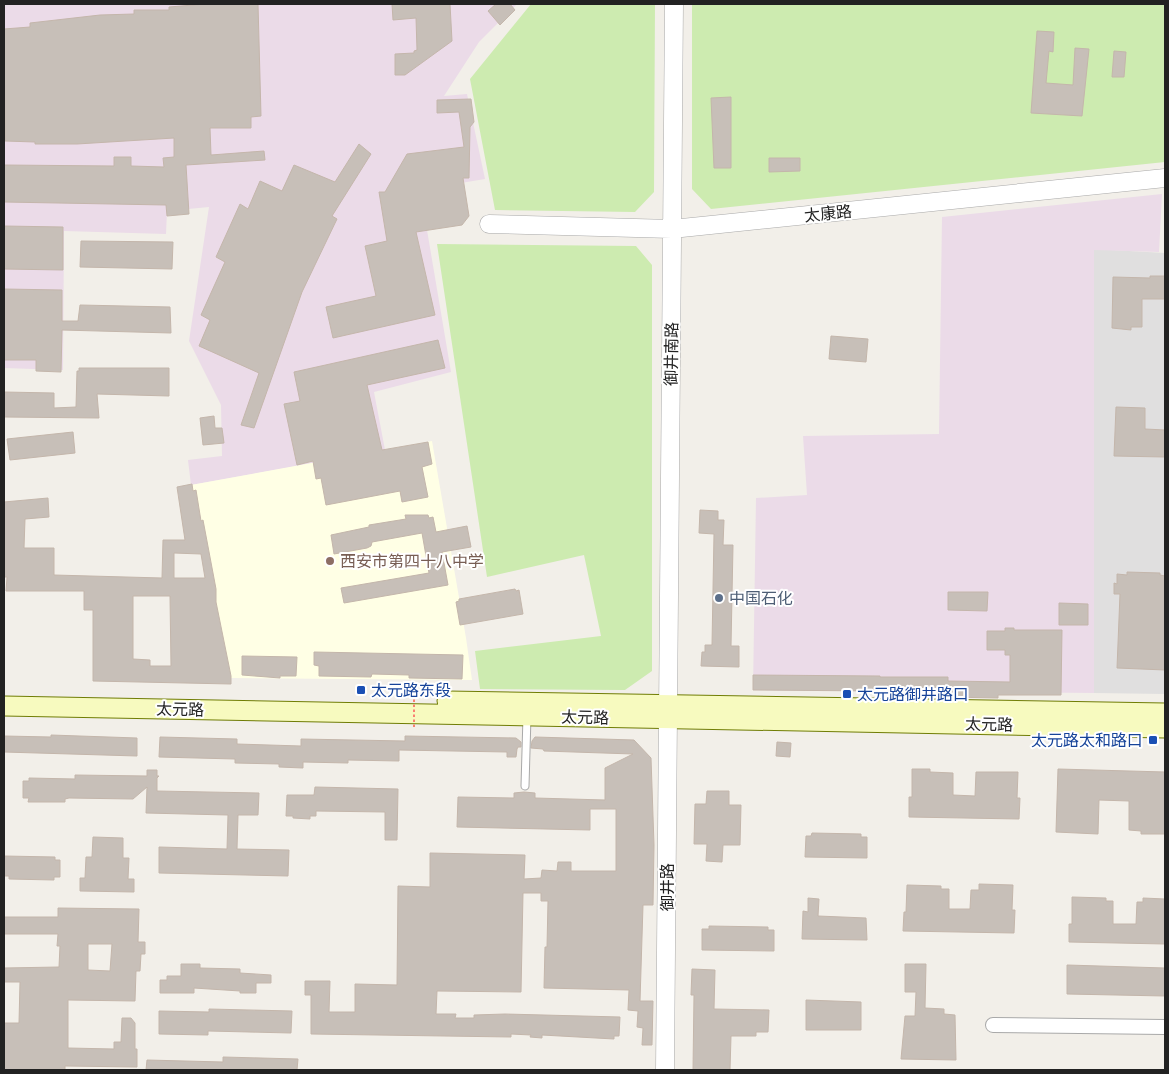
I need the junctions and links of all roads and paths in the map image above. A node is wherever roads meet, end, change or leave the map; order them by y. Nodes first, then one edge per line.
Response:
1 (674, 4) edge
2 (1165, 178) edge
3 (489, 224) dead end
4 (672, 229) junction
5 (414, 684) dead end
6 (4, 694) edge
7 (4, 706) edge
8 (668, 711) junction
9 (1165, 713) edge
10 (527, 716) junction
11 (414, 727) dead end
12 (1165, 728) edge
13 (525, 786) dead end
14 (993, 1025) dead end
15 (1165, 1027) edge
16 (665, 1070) edge

1 - 4 street, 御井南路
2 - 4 street, 太康路
3 - 4 street, 太康路
4 - 8 street, 御井南路
5 - 11 path, bridge
6 - 8 main road, 太元路
7 - 10 main road, 太元路
8 - 9 main road, 太元路
8 - 10 main road, 太元路
8 - 12 main road, 太元路
8 - 16 street, 御井路
10 - 13 lane
14 - 15 street

